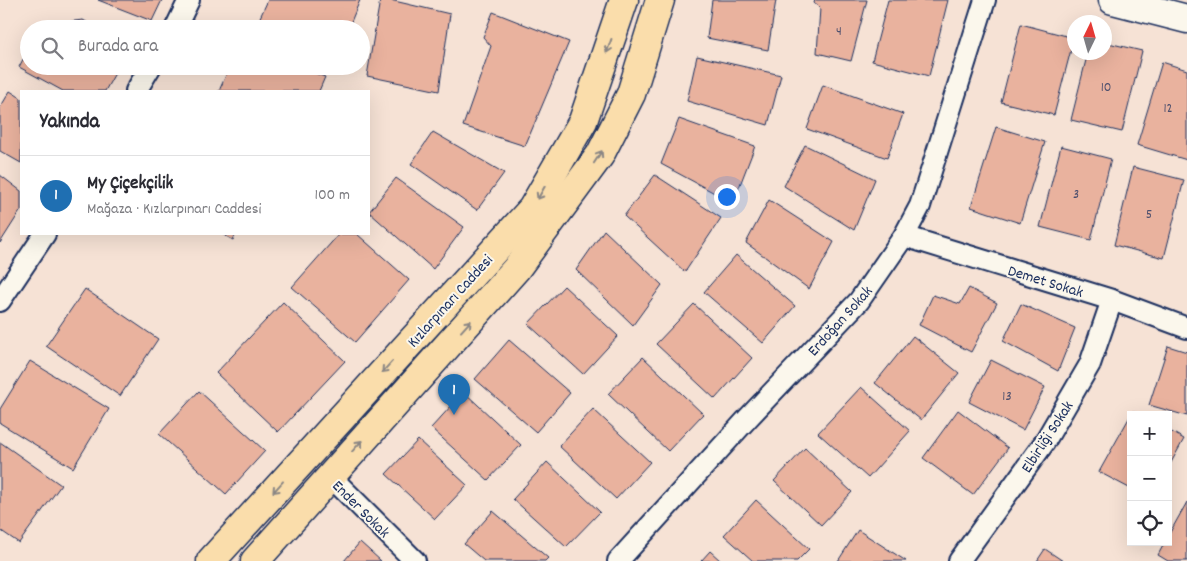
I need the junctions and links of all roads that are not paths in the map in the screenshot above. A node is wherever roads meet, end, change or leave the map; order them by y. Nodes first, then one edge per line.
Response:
1 (189, 0) edge
2 (660, 0) edge
3 (985, 0) edge
4 (1114, 0) edge
5 (621, 1) edge
6 (1187, 19) edge
7 (179, 20) edge
8 (146, 75) edge
9 (137, 90) edge
10 (44, 235) edge
11 (904, 236) junction
12 (1112, 300) junction
13 (0, 301) edge
14 (1187, 328) edge
15 (330, 476) junction
16 (211, 561) edge
17 (255, 561) edge
18 (415, 561) edge
19 (618, 561) edge
20 (958, 561) edge

1 - 7 street
15 -> 2 main road, Kızlarpınarı Caddesi
3 - 11 street, Erdoğan Sokak
4 - 6 street
5 -> 16 main road, Kızlarpınarı Caddesi
8 - 9 street
10 - 13 street
11 - 12 street, Demet Sokak
11 - 19 street, Erdoğan Sokak
12 - 14 street, Demet Sokak
12 - 20 street, Elbirliği Sokak
15 - 17 main road, Kızlarpınarı Caddesi
15 - 18 street, Ender Sokak

